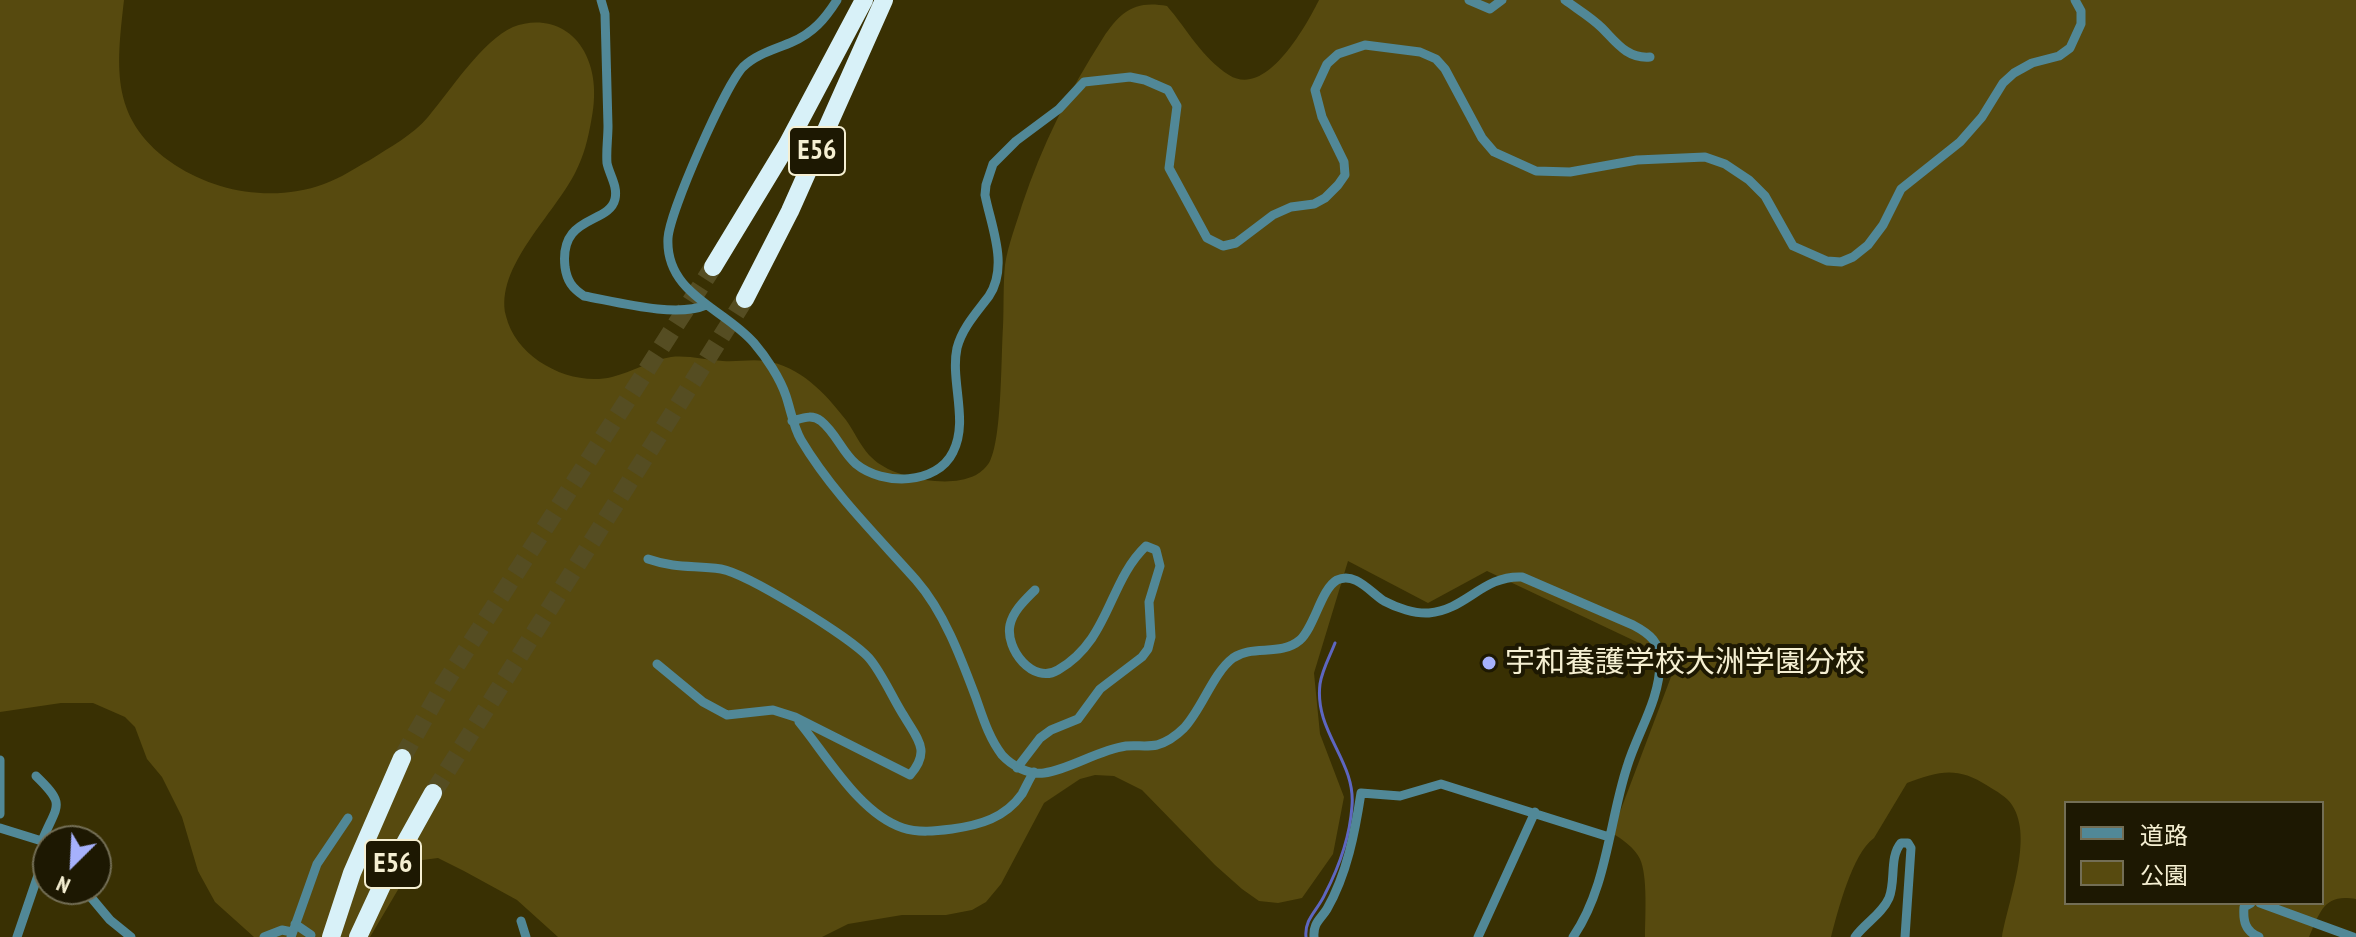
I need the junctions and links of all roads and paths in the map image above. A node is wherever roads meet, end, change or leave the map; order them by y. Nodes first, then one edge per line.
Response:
1 (601, 0) edge
2 (837, 0) edge
3 (864, 0) edge
4 (884, 0) edge
5 (1469, 0) edge
6 (1502, 0) edge
7 (1565, 0) edge
8 (2075, 0) edge
9 (1650, 57) dead end
10 (713, 267) tunnel mouth
11 (745, 299) tunnel mouth
12 (706, 305) junction
13 (792, 421) junction
14 (648, 559) dead end
15 (1035, 590) dead end
16 (657, 664) dead end
17 (795, 717) junction
18 (402, 758) tunnel mouth
19 (0, 760) edge
20 (1017, 768) junction
21 (1034, 772) junction
22 (36, 776) dead end
23 (433, 793) tunnel mouth
24 (1535, 812) junction
25 (0, 814) edge
26 (348, 818) dead end
27 (51, 825) edge
28 (0, 828) edge
29 (1609, 837) junction
30 (32, 838) edge
31 (32, 888) edge
32 (342, 901) junction
33 (97, 905) edge
34 (2248, 905) edge
35 (2265, 905) edge
36 (521, 921) dead end
37 (293, 931) edge
38 (318, 936) edge
39 (17, 937) edge
40 (131, 937) edge
41 (264, 937) edge
42 (331, 937) edge
43 (358, 937) edge
44 (526, 937) edge
45 (1314, 937) edge
46 (1478, 937) edge
47 (1573, 937) edge
48 (1855, 937) edge
49 (1905, 937) edge
50 (2259, 937) edge
51 (2353, 937) edge

1 - 12 street
2 - 12 street
3 - 10 highway, E56
4 - 11 highway, E56
5 - 6 street
7 - 9 street
8 - 13 street
12 - 13 street
13 - 20 street
14 - 17 street
15 - 20 street
16 - 17 street
17 - 21 street
18 - 32 highway, E56
19 - 25 street
20 - 21 street
21 - 29 street
22 - 27 street
23 - 43 highway, E56
24 - 29 street
24 - 45 street
24 - 46 street
26 - 37 street
28 - 30 street
29 - 47 street
31 - 39 street
32 - 38 highway
32 - 42 highway, E56
33 - 40 street
34 - 50 street
35 - 51 street
36 - 44 street
37 - 38 street
37 - 41 street
48 - 49 street

